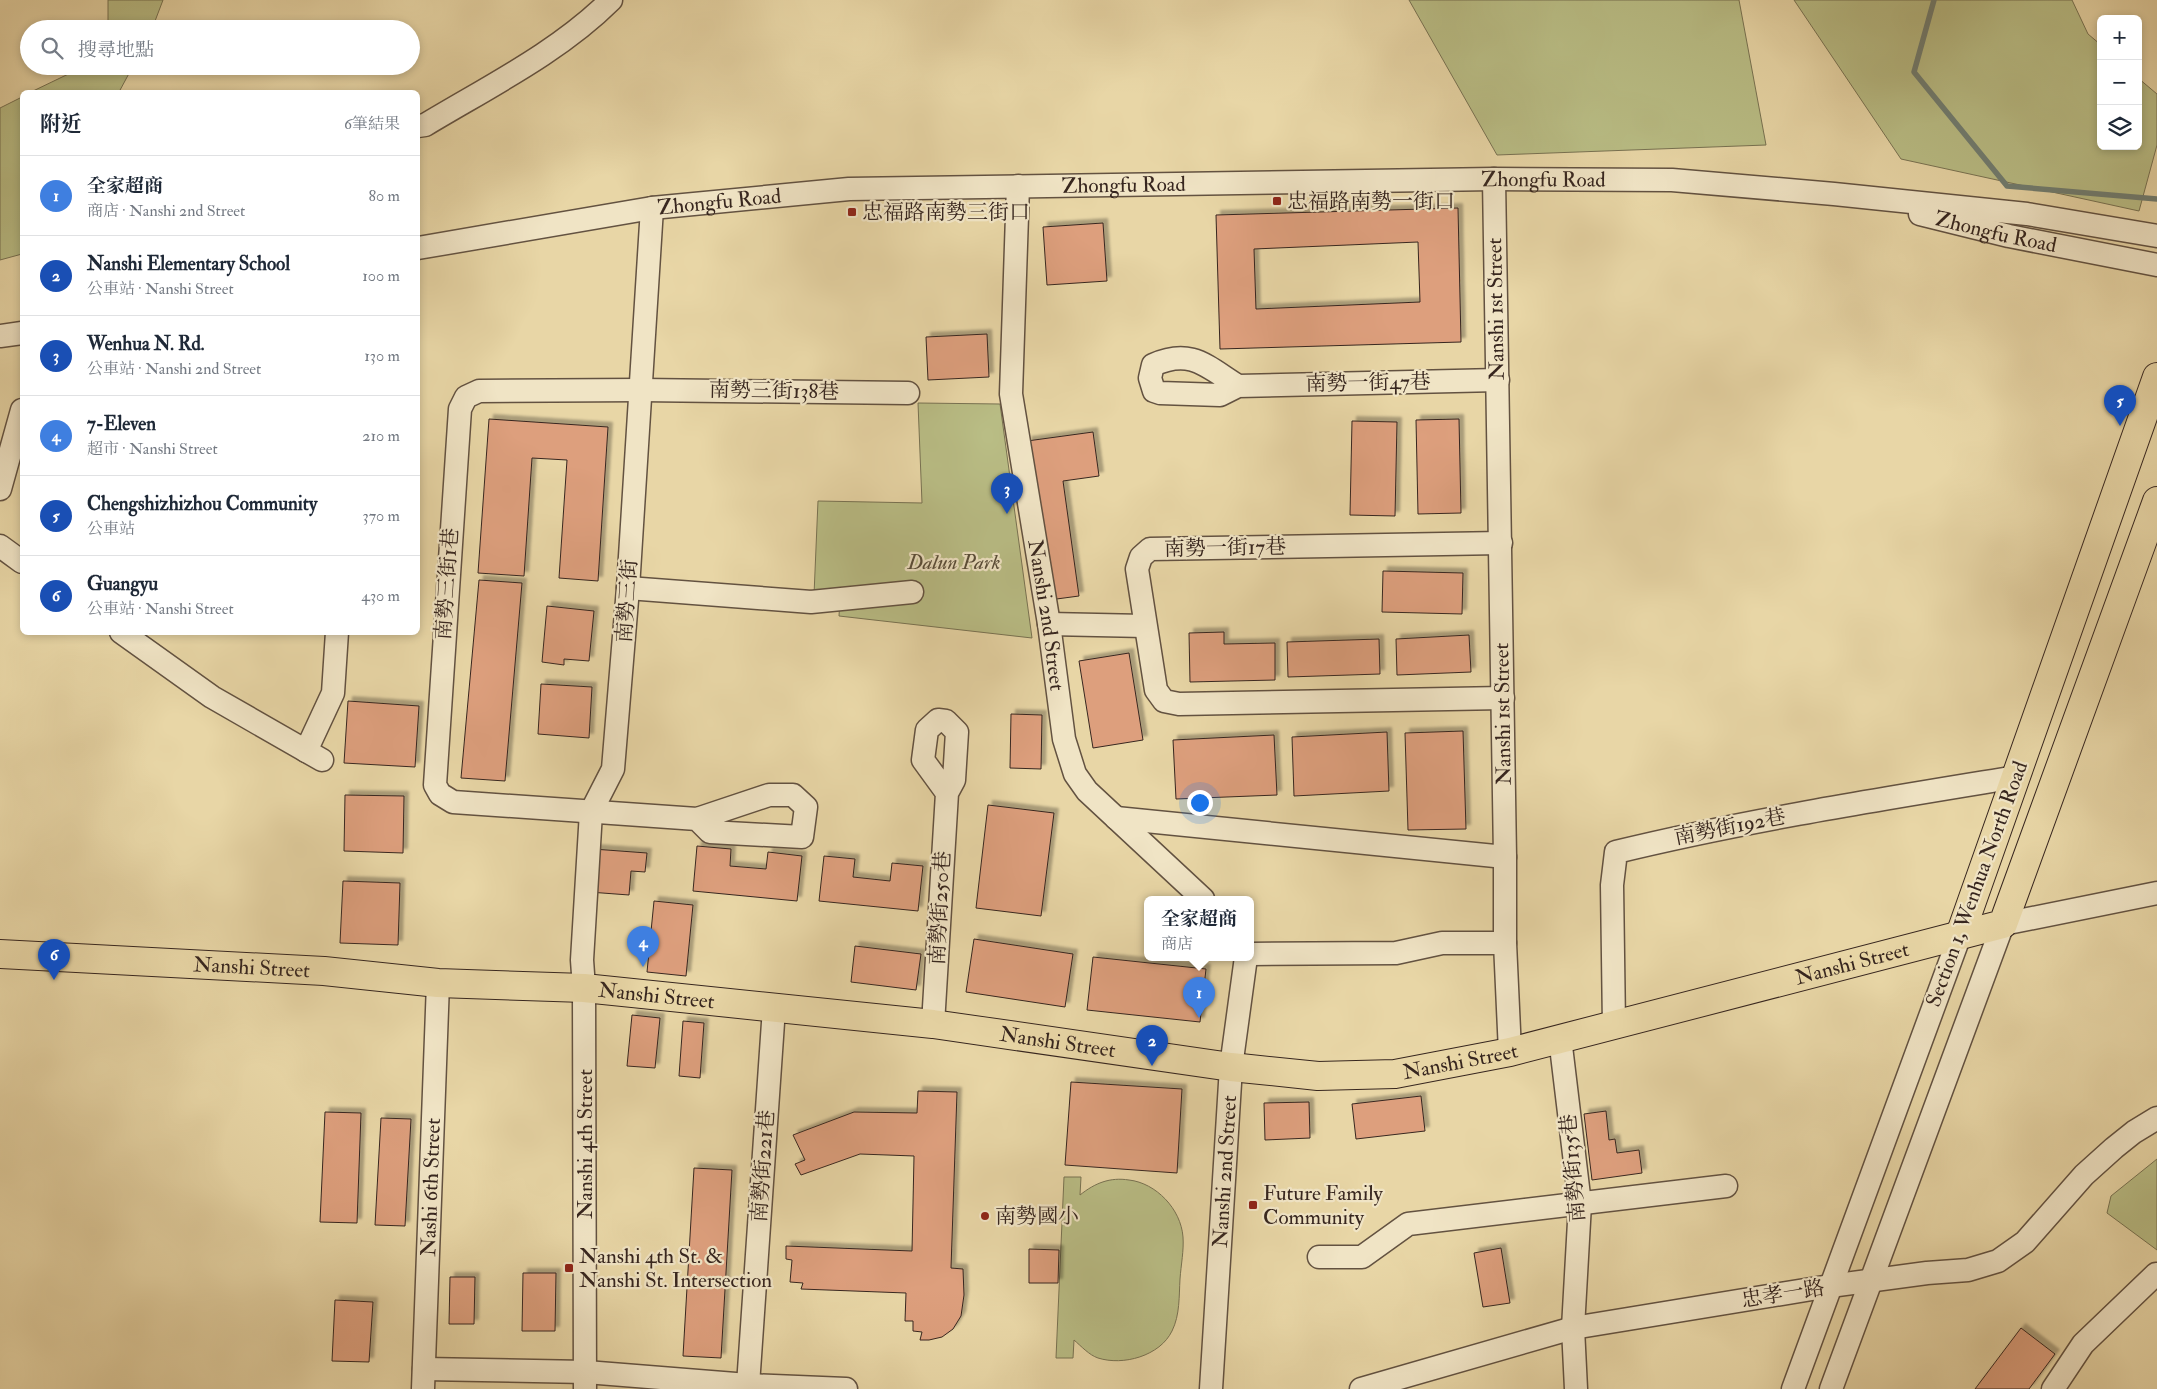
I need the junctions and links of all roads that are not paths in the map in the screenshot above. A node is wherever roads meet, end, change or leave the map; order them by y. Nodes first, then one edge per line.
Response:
1 (611, 0) edge
2 (420, 125) edge
3 (1494, 179) junction
4 (1018, 186) junction
5 (652, 208) junction
6 (1915, 208) junction
7 (2157, 236) edge
8 (420, 248) edge
9 (2157, 265) edge
10 (20, 333) edge
11 (0, 336) edge
12 (2157, 377) edge
13 (1498, 380) junction
14 (1238, 386) dead end
15 (641, 390) junction
16 (908, 393) dead end
17 (20, 417) edge
18 (0, 489) edge
19 (2157, 500) edge
20 (1501, 543) junction
21 (0, 546) edge
22 (20, 561) edge
23 (628, 588) junction
24 (912, 592) dead end
25 (1049, 624) junction
26 (1145, 626) junction
27 (124, 635) edge
28 (337, 635) edge
29 (1503, 698) junction
30 (2016, 777) junction
31 (947, 793) dead end
32 (590, 812) junction
33 (1116, 818) junction
34 (697, 819) dead end
35 (1505, 857) junction
36 (2157, 893) edge
37 (1200, 896) edge
38 (2003, 924) junction
39 (1960, 935) junction
40 (1505, 943) junction
41 (0, 954) edge
42 (1254, 954) edge
43 (1245, 961) edge
44 (438, 983) junction
45 (584, 988) junction
46 (774, 1008) junction
47 (934, 1024) junction
48 (1614, 1026) junction
49 (1560, 1038) junction
50 (1510, 1052) junction
51 (1231, 1067) junction
52 (2157, 1118) edge
53 (1726, 1186) dead end
54 (1580, 1204) junction
55 (1319, 1256) dead end
56 (2156, 1274) edge
57 (1871, 1281) junction
58 (1830, 1286) junction
59 (1573, 1328) junction
60 (424, 1379) edge
61 (586, 1381) edge
62 (748, 1385) junction
63 (846, 1389) edge
64 (1211, 1389) edge
65 (1361, 1389) edge
66 (1576, 1389) edge
67 (1793, 1389) edge
68 (1831, 1389) edge
69 (2053, 1389) edge

1 - 2 street
3 - 4 street, Zhongfu Road
3 - 6 street, Zhongfu Road
3 - 13 street, Nanshi 1st Street
4 - 5 street, Zhongfu Road
4 - 25 street, Nanshi 2nd Street
5 - 8 street, Zhongfu Road
5 - 15 street, 南勢三街
6 - 7 street, Zhongfu Road
6 - 9 street, Zhongfu Road
10 - 11 street
12 - 30 main road, Section 1, Wenhua North Road
13 - 14 street, 南勢一街47巷
13 - 20 street, Nanshi 1st Street
15 - 16 street, 南勢三街138巷
15 - 23 street, 南勢三街
15 - 32 street, 南勢三街1巷
17 - 18 street
19 - 38 main road, Section 1, Wenhua North Road
20 - 26 street, 南勢一街17巷
20 - 29 street, Nanshi 1st Street
21 - 22 street
23 - 24 street
23 - 32 street, 南勢三街
25 - 26 street
25 - 33 street, Nanshi 2nd Street
26 - 29 street, 南勢一街17巷
27 - 28 street
29 - 35 street, Nanshi 1st Street
30 - 39 main road, Section 1, Wenhua North Road
30 - 48 street, 南勢街192巷
31 - 47 street, 南勢街250巷
32 - 34 street
32 - 45 street, 南勢三街
33 - 35 street
33 - 37 street, Nanshi 2nd Street
35 - 40 street, Nanshi 1st Street
36 - 38 street, Nanshi Street
38 - 39 main road, Nanshi Street
38 - 57 street, Section 1, Wenhua North Road
39 - 48 main road, Nanshi Street
39 - 58 street, Section 1, Wenhua North Road
40 - 42 street
40 - 50 street, Nanshi 1st Street
41 - 44 main road, Nanshi Street
43 - 51 street, Nanshi 2nd Street
44 - 45 main road, Nanshi Street
44 - 60 street, Nashi 6th Street
45 - 46 main road, Nanshi Street
45 - 61 street, Nanshi 4th Street
46 - 47 main road, Nanshi Street
46 - 62 street, 南勢街221巷
47 - 51 main road, Nanshi Street
48 - 49 main road, Nanshi Street
49 - 50 main road, Nanshi Street
49 - 54 street, 南勢街135巷
50 - 51 main road, Nanshi Street
51 - 64 street, Nanshi 2nd Street
52 - 57 street, 忠孝一路
53 - 54 street
54 - 55 street
54 - 59 street, 南勢街135巷
56 - 69 street
57 - 58 street, 忠孝一路
57 - 68 street, Section 1, Wenhua North Road
58 - 59 street, 忠孝一路
58 - 67 street, Section 1, Wenhua North Road
59 - 65 street, 忠孝一路
59 - 66 street, 南勢街135巷
60 - 61 street
61 - 62 street
62 - 63 street

